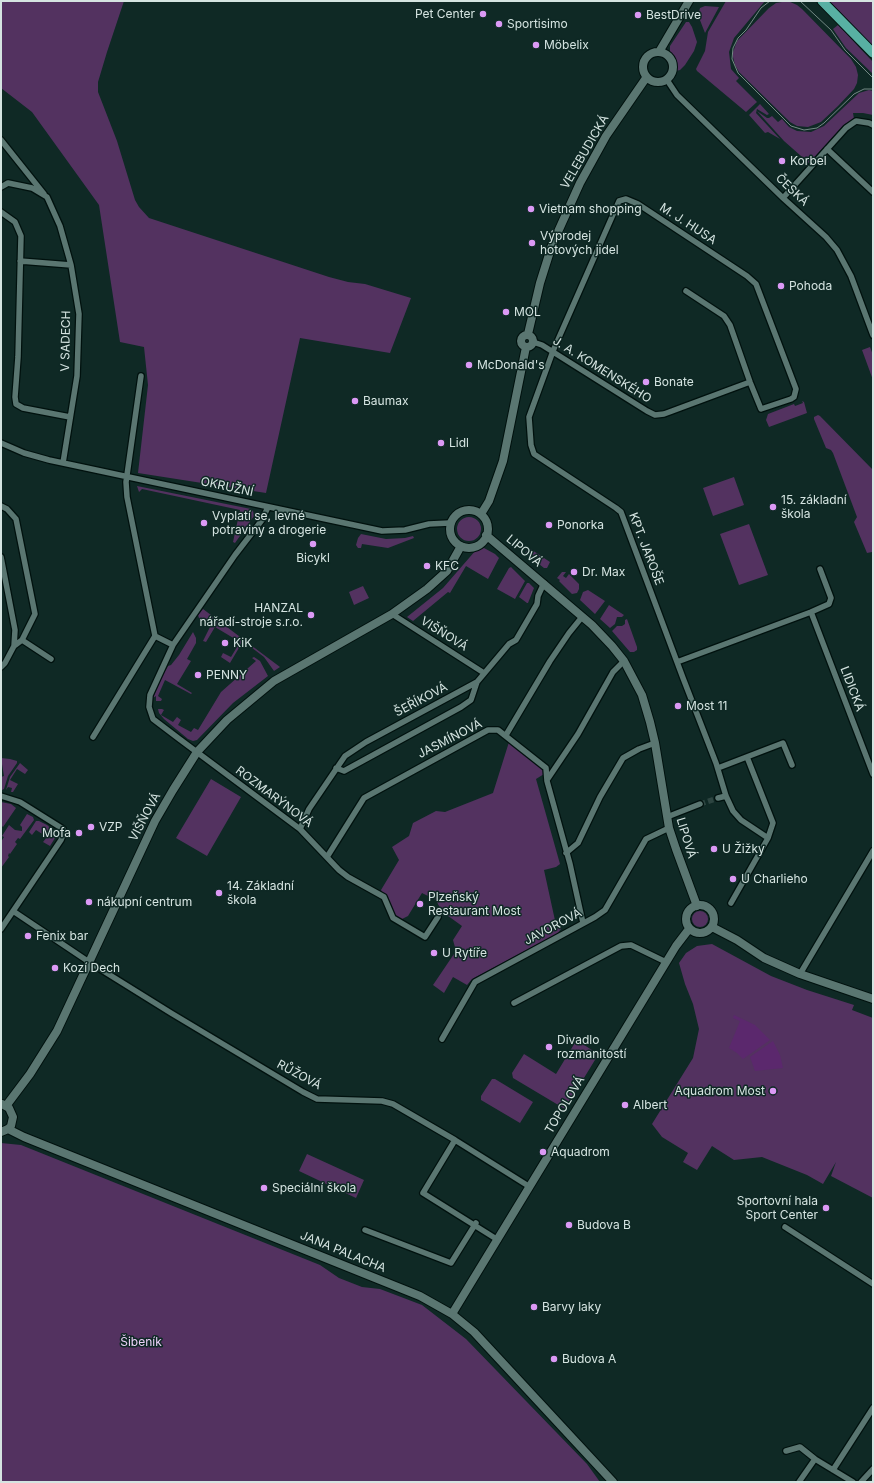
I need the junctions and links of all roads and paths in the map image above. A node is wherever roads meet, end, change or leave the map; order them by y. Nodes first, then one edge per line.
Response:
1 (689, 1) edge
2 (822, 1) edge
3 (659, 52) junction
4 (873, 53) edge
5 (646, 78) junction
6 (667, 80) junction
7 (873, 125) edge
8 (1, 140) edge
9 (827, 149) junction
10 (1, 187) edge
11 (873, 192) edge
12 (47, 197) junction
13 (784, 198) junction
14 (1, 212) edge
15 (20, 261) junction
16 (71, 265) junction
17 (686, 291) dead end
18 (873, 335) edge
19 (529, 345) junction
20 (553, 352) junction
21 (141, 376) dead end
22 (750, 382) junction
23 (70, 417) junction
24 (1, 443) edge
25 (63, 463) junction
26 (126, 476) junction
27 (1, 506) edge
28 (268, 507) junction
29 (482, 514) junction
30 (450, 523) junction
31 (486, 535) junction
32 (461, 546) junction
33 (1, 557) edge
34 (820, 569) dead end
35 (544, 583) junction
36 (811, 612) junction
37 (392, 614) junction
38 (582, 616) junction
39 (155, 636) junction
40 (22, 640) junction
41 (173, 645) junction
42 (14, 646) junction
43 (51, 659) dead end
44 (624, 661) junction
45 (677, 662) junction
46 (1, 667) edge
47 (484, 673) junction
48 (477, 682) junction
49 (506, 735) junction
50 (93, 736) dead end
51 (655, 743) junction
52 (197, 752) junction
53 (747, 757) junction
54 (792, 765) dead end
55 (336, 768) junction
56 (718, 768) junction
57 (873, 774) edge
58 (547, 781) junction
59 (1, 796) edge
60 (726, 796) junction
61 (718, 798) tunnel mouth
62 (700, 804) tunnel mouth
63 (666, 817) junction
64 (669, 828) junction
65 (300, 829) junction
66 (768, 838) junction
67 (873, 851) edge
68 (566, 853) junction
69 (327, 857) junction
70 (731, 903) dead end
71 (697, 906) junction
72 (13, 911) junction
73 (438, 918) dead end
74 (583, 922) junction
75 (712, 927) junction
76 (1, 929) edge
77 (690, 929) junction
78 (89, 962) junction
79 (666, 962) junction
80 (800, 974) junction
81 (873, 999) edge
82 (514, 1003) dead end
83 (442, 1039) dead end
84 (3, 1105) edge
85 (4, 1130) edge
86 (455, 1140) junction
87 (530, 1187) junction
88 (475, 1224) junction
89 (785, 1227) dead end
90 (365, 1230) dead end
91 (498, 1240) junction
92 (873, 1284) edge
93 (452, 1314) junction
94 (873, 1408) edge
95 (786, 1451) dead end
96 (815, 1459) junction
97 (873, 1469) edge
98 (833, 1470) junction
99 (613, 1482) edge
100 (799, 1482) edge
101 (853, 1482) edge
102 (861, 1482) edge

1 - 3 street
2 - 4 main road
3 - 5 street
3 - 6 street
5 - 6 street
5 - 19 street, VELEBUDICKÁ
6 - 13 street, ČESKÁ
7 - 9 street
8 - 12 street, V SADECH
9 - 11 street
9 - 13 street
10 - 12 street
12 - 16 street, V SADECH
13 - 18 street, ČESKÁ
14 - 15 street
15 - 16 street
15 - 23 street
16 - 23 street, V SADECH
17 - 22 street
19 - 20 street, J. A. KOMENSKÉHO
19 - 29 street
20 - 22 street, J. A. KOMENSKÉHO
20 - 22 street, M. J. HUSA
20 - 45 street, KPT. JAROŠE
21 - 26 street
23 - 25 street, V SADECH
24 - 25 street, OKRUŽNÍ
25 - 26 street, OKRUŽNÍ
26 - 28 street, OKRUŽNÍ
26 - 39 street
27 - 40 street
28 - 30 street, OKRUŽNÍ
28 - 41 street, ROZMARÝNOVÁ
29 - 30 street
29 - 31 street
30 - 32 street
31 - 32 street
31 - 35 street, LIPOVÁ
32 - 37 street, VIŠŇOVÁ
33 - 42 street
34 - 36 street
35 - 38 street, LIPOVÁ
35 - 47 street, ŠEŘÍKOVÁ
36 - 45 street
36 - 57 street, LIDICKÁ
37 - 47 street, VIŠŇOVÁ
37 - 52 street, VIŠŇOVÁ
38 - 44 street, LIPOVÁ
38 - 49 street
39 - 41 street
39 - 50 street
40 - 42 street
40 - 43 street
41 - 52 street, ROZMARÝNOVÁ
42 - 46 street
44 - 51 street, LIPOVÁ
44 - 58 street
45 - 56 street, KPT. JAROŠE
47 - 48 street, ŠEŘÍKOVÁ
48 - 55 street, ŠEŘÍKOVÁ
48 - 55 street
49 - 58 street, JASMÍNOVÁ
49 - 69 street, JASMÍNOVÁ
51 - 63 street, LIPOVÁ
51 - 68 street
52 - 65 street, ROZMARÝNOVÁ
52 - 78 street, VIŠŇOVÁ
53 - 54 street
53 - 56 street
53 - 66 street
55 - 65 street, ŠEŘÍKOVÁ
56 - 60 street, KPT. JAROŠE
58 - 68 street, JASMÍNOVÁ
59 - 72 street
60 - 61 street
60 - 66 street, KPT. JAROŠE
62 - 63 street
63 - 64 street, LIPOVÁ
64 - 71 street, LIPOVÁ
64 - 74 street, JAVOROVÁ
65 - 69 street, ROZMARÝNOVÁ
66 - 70 street
67 - 80 street
68 - 74 street, JASMÍNOVÁ
69 - 73 street, ROZMARÝNOVÁ
71 - 75 street
71 - 77 street
72 - 76 street
72 - 78 street, RŮŽOVÁ
74 - 83 street, JAVOROVÁ
75 - 77 street
75 - 80 street
77 - 79 street, TOPOLOVÁ
78 - 84 street, VIŠŇOVÁ
78 - 86 street, RŮŽOVÁ
79 - 82 street
79 - 87 street, TOPOLOVÁ
80 - 81 street
84 - 85 street, JANA PALACHA
85 - 93 street, JANA PALACHA
86 - 87 street, RŮŽOVÁ
86 - 88 street
87 - 91 street, TOPOLOVÁ
88 - 90 street
88 - 91 street
89 - 92 street
91 - 93 street, TOPOLOVÁ
93 - 99 street, JANA PALACHA
94 - 98 street
95 - 96 street
96 - 98 street
96 - 100 street
97 - 102 street
98 - 101 street

